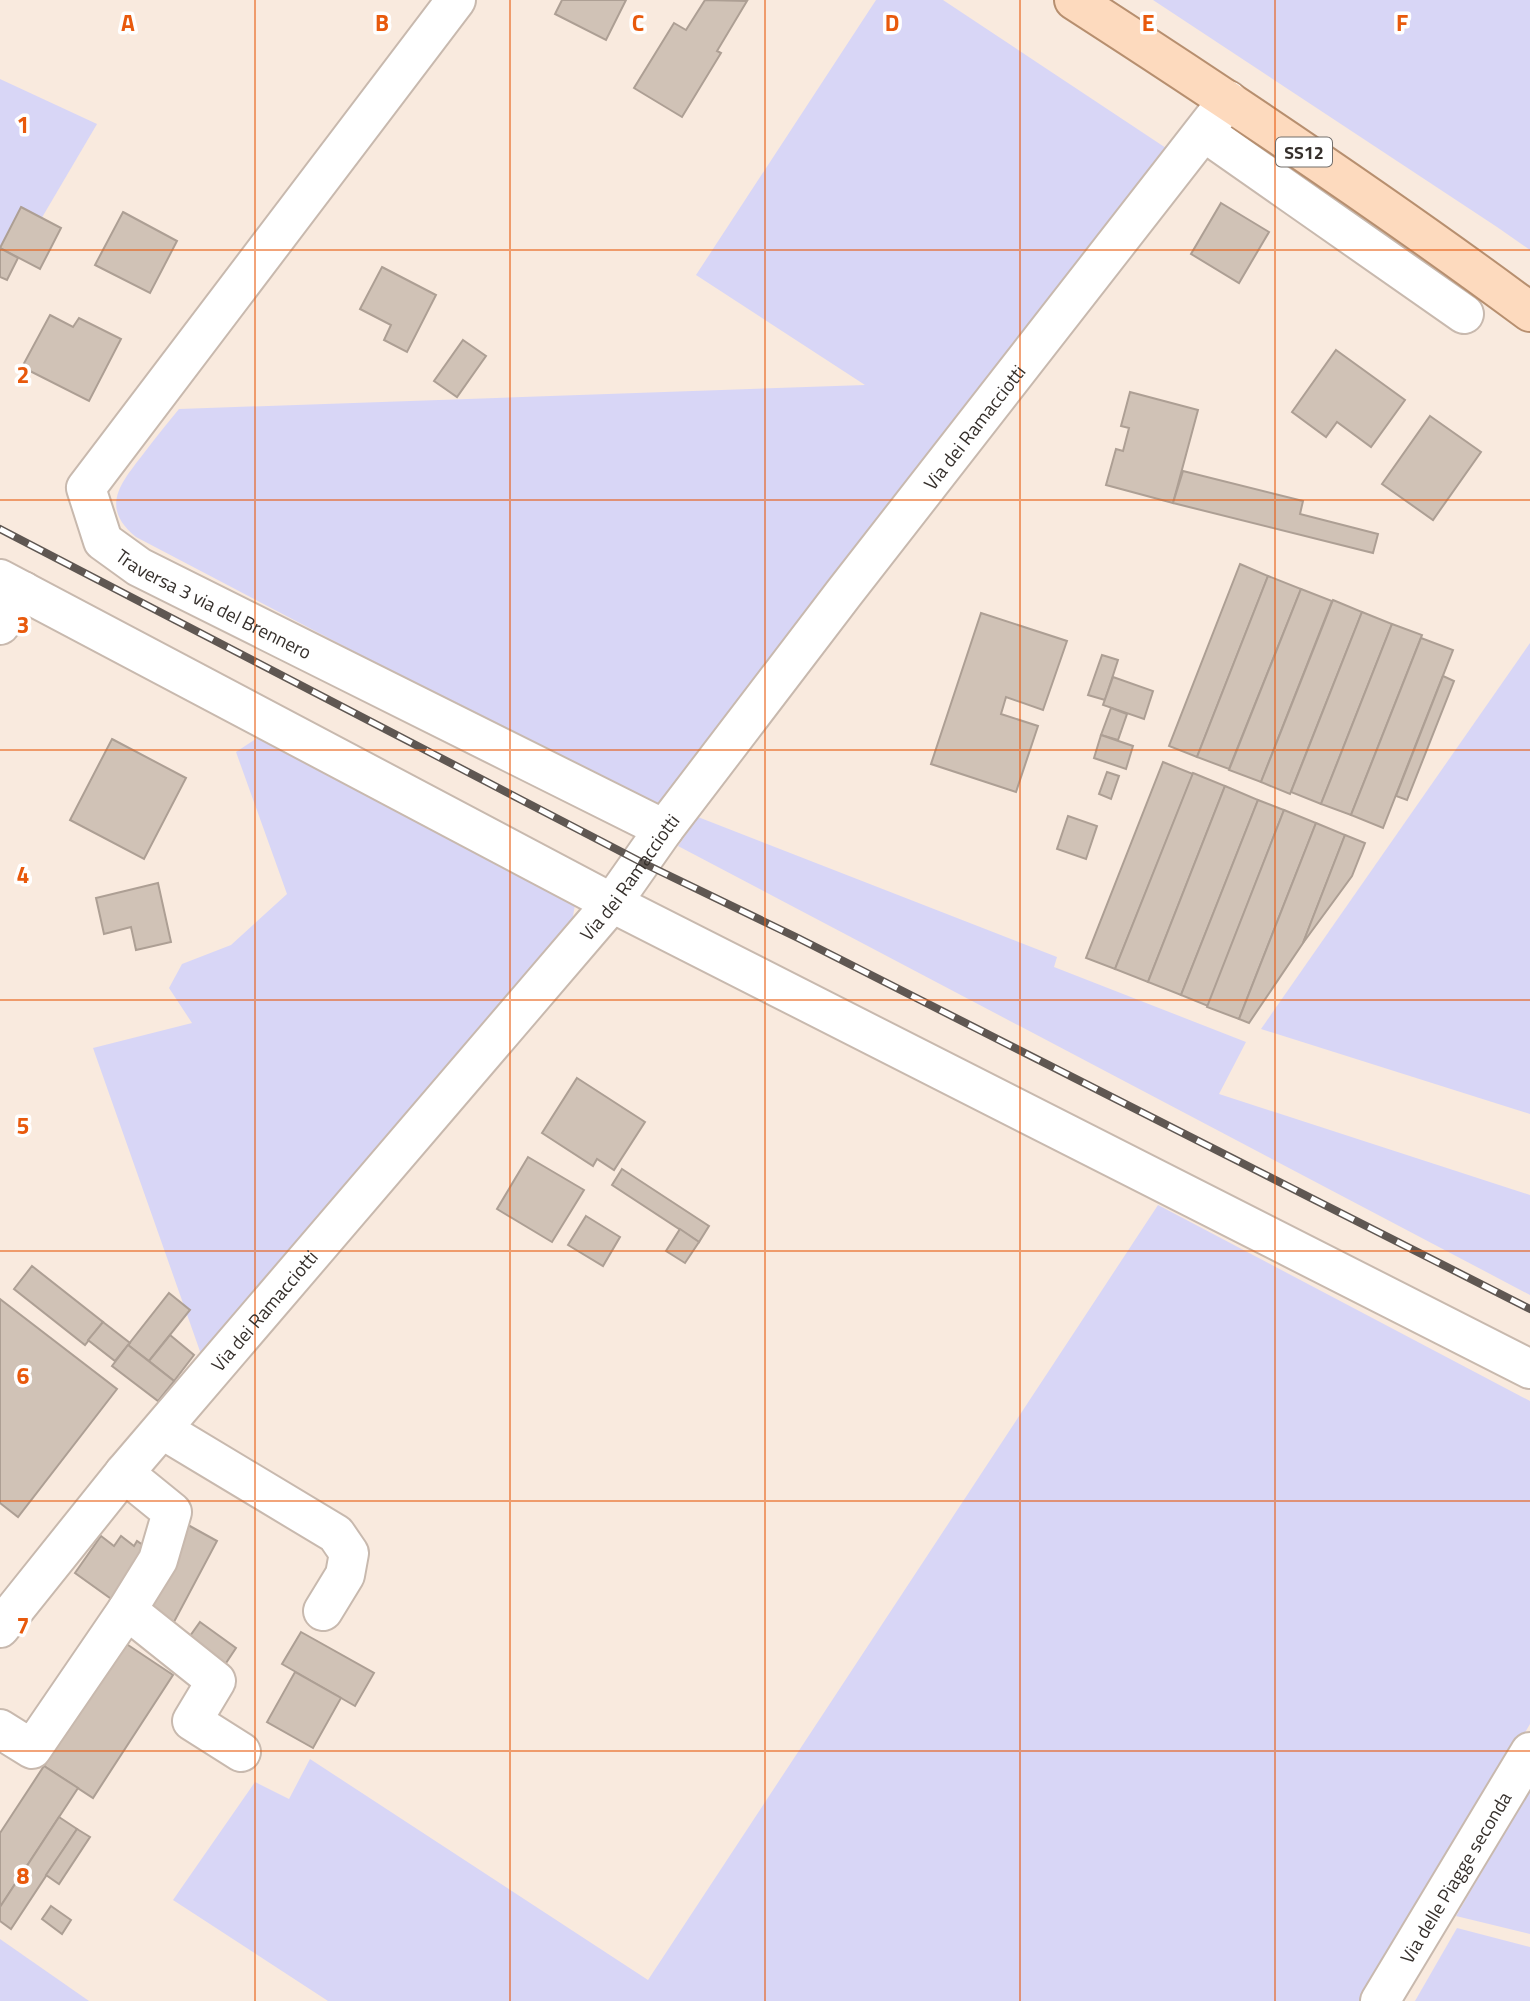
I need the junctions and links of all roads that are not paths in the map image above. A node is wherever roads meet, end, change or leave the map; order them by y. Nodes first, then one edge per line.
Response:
1 (456, 0) edge
2 (1074, 0) edge
3 (1228, 100) junction
4 (1203, 132) junction
5 (1530, 312) edge
6 (1464, 314) dead end
7 (12, 585) edge
8 (0, 625) edge
9 (664, 829) junction
10 (612, 903) junction
11 (1530, 1369) edge
12 (163, 1430) junction
13 (124, 1473) junction
14 (127, 1610) junction
15 (323, 1611) dead end
16 (0, 1628) edge
17 (0, 1729) edge
18 (241, 1752) dead end
19 (1530, 1752) edge
20 (1380, 2001) edge

1 - 9 street, Traversa 3 via del Brennero
2 - 3 main road, SS12
3 - 4 street, Via dei Ramacciotti
3 - 5 main road, SS12
4 - 6 street
4 - 9 street, Via dei Ramacciotti
7 - 8 street
7 - 10 street
9 - 10 street, Via dei Ramacciotti
10 - 11 street
10 - 12 street, Via dei Ramacciotti
12 - 13 street, Via dei Ramacciotti
12 - 15 street
13 - 14 street
13 - 16 street, Via dei Ramacciotti
14 - 17 street
14 - 18 street
19 - 20 street, Via delle Piagge seconda

